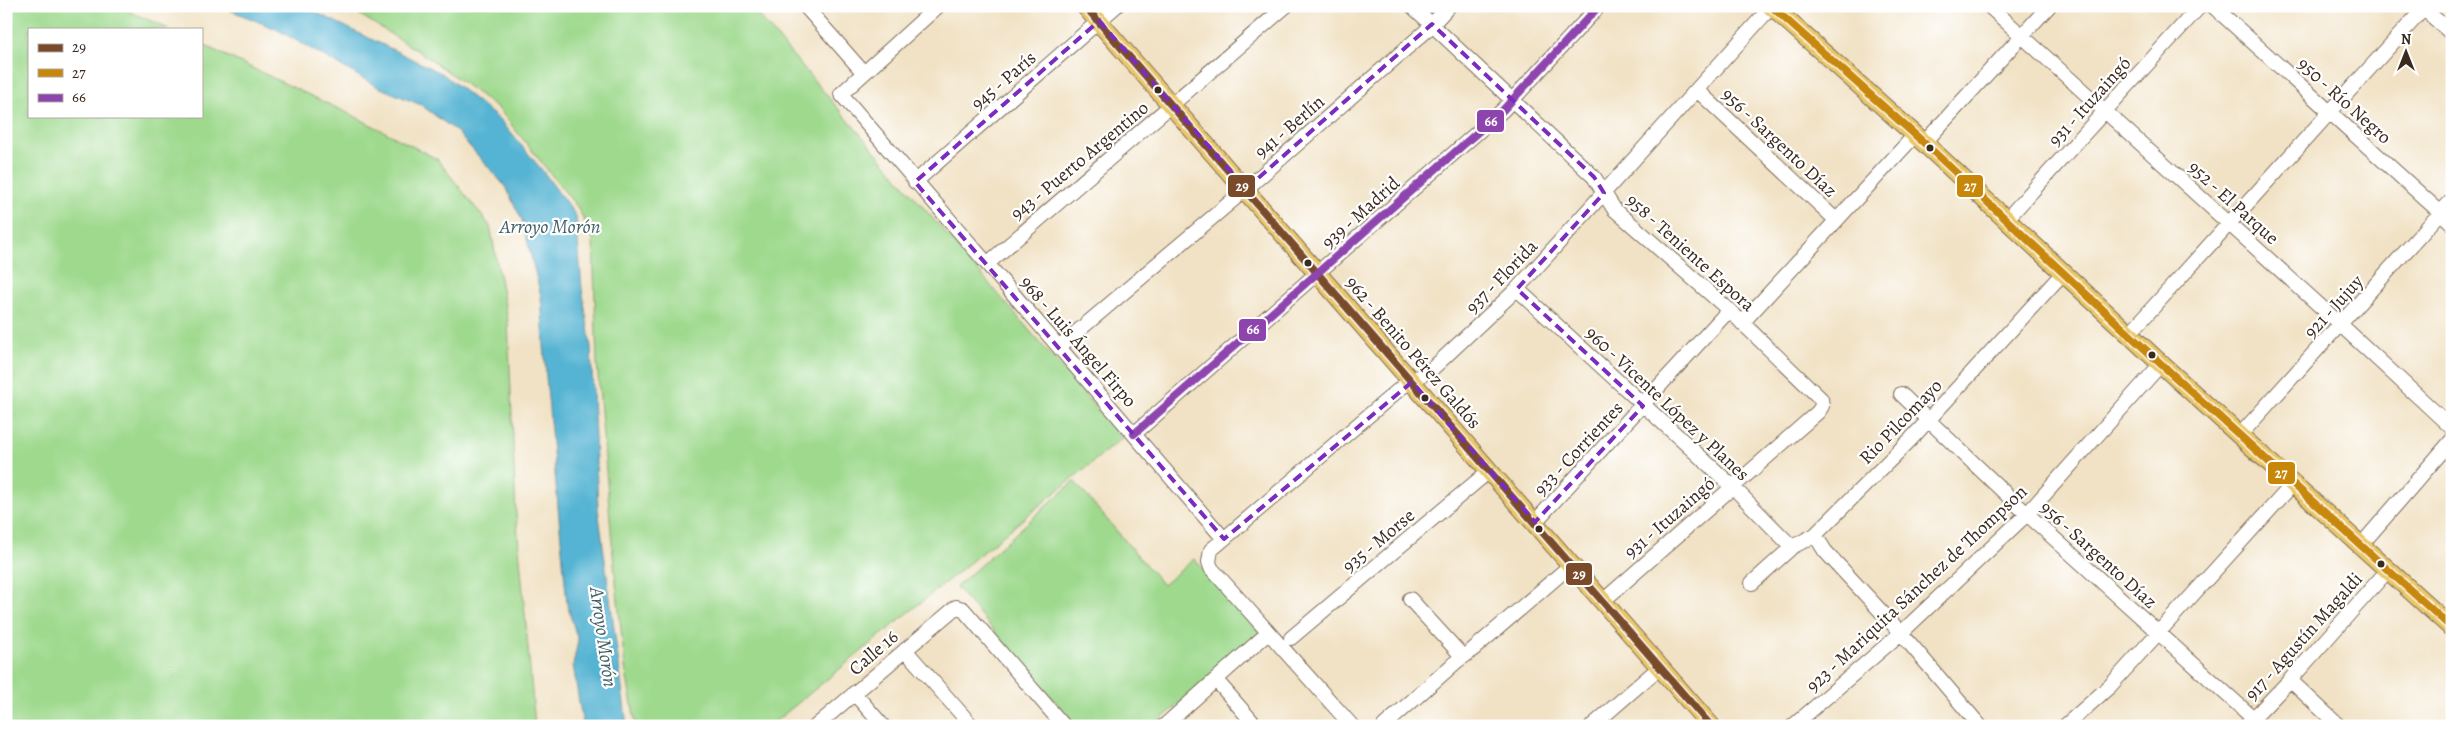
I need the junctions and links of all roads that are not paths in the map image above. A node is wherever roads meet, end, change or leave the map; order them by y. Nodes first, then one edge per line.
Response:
1 (805, 6) edge
2 (938, 6) edge
3 (1085, 6) edge
4 (1116, 6) edge
5 (1286, 6) edge
6 (1412, 6) edge
7 (1449, 6) edge
8 (1599, 6) edge
9 (1989, 6) edge
10 (2049, 6) edge
11 (2200, 6) edge
12 (2213, 6) edge
13 (1772, 7) edge
14 (2424, 7) edge
15 (1099, 22) junction
16 (1432, 24) junction
17 (2452, 34) edge
18 (2022, 37) junction
19 (863, 72) junction
20 (1698, 90) junction
21 (1512, 101) junction
22 (1172, 106) junction
23 (2105, 111) junction
24 (2331, 113) junction
25 (1919, 139) junction
26 (916, 182) junction
27 (1246, 190) junction
28 (1604, 193) junction
29 (2452, 200) edge
30 (2440, 212) junction
31 (1836, 220) junction
32 (2006, 220) junction
33 (2452, 222) edge
34 (2229, 224) junction
35 (987, 264) junction
36 (2063, 273) junction
37 (1319, 274) junction
38 (1517, 289) junction
39 (1729, 310) junction
40 (1742, 323) junction
41 (2341, 324) junction
42 (2129, 334) junction
43 (1059, 347) junction
44 (2161, 364) junction
45 (1412, 382) junction
46 (1901, 394) dead end
47 (1821, 399) joint
48 (1643, 406) junction
49 (1928, 421) junction
50 (2452, 428) edge
51 (1134, 434) junction
52 (2240, 435) junction
53 (2452, 440) edge
54 (1489, 471) junction
55 (2293, 484) junction
56 (1732, 486) junction
57 (2027, 514) junction
58 (1535, 522) junction
59 (1814, 535) junction
60 (1224, 539) junction
61 (2361, 545) junction
62 (1792, 547) junction
63 (1571, 565) junction
64 (2388, 570) junction
65 (1752, 582) dead end
66 (1410, 599) dead end
67 (1603, 601) junction
68 (2452, 628) edge
69 (1268, 633) junction
70 (1901, 633) junction
71 (2158, 633) junction
72 (1291, 638) dead end
73 (905, 650) junction
74 (1463, 657) junction
75 (1660, 668) junction
76 (1216, 680) junction
77 (2290, 680) junction
78 (854, 693) junction
79 (2249, 722) edge
80 (1165, 725) edge
81 (816, 726) edge
82 (883, 726) edge
83 (972, 726) edge
84 (1064, 726) edge
85 (1256, 726) edge
86 (1352, 726) edge
87 (1384, 726) edge
88 (1592, 726) edge
89 (1711, 726) edge
90 (1793, 726) edge
91 (1980, 726) edge
92 (2065, 726) edge
93 (2339, 726) edge

1 - 19 street
2 - 19 street
3 - 15 main road, 962 - Benito Pérez Galdós
4 - 15 street, 945 - París
5 - 22 street, 943 - Puerto Argentino
6 - 16 street, 958 - Teniente Espora
7 - 16 street, 941 - Berlín
8 - 21 street, 939 - Madrid
9 - 18 street, 952 - El Parque
10 - 18 street
11 - 23 street, 931 - Ituzaingó
12 - 24 street, 950 - Río Negro
13 - 20 street, 937 - Florida
13 - 25 main road
14 - 17 street
14 - 24 street
15 - 22 main road, 962 - Benito Pérez Galdós
15 - 26 street, 945 - París
16 - 21 street, 958 - Teniente Espora
16 - 27 street, 941 - Berlín
18 - 23 street, 952 - El Parque
18 - 25 street
19 - 26 street, 968 - Luis Ángel Firpo
20 - 28 street, 937 - Florida
20 - 31 street, 956 - Sargento Díaz
21 - 28 street, 958 - Teniente Espora
21 - 37 street, 939 - Madrid
22 - 27 main road, 962 - Benito Pérez Galdós
22 - 35 street, 943 - Puerto Argentino
23 - 32 street, 931 - Ituzaingó
23 - 34 street, 952 - El Parque
24 - 30 street, 950 - Río Negro
24 - 34 street
25 - 31 street
25 - 32 main road
26 - 35 street, 968 - Luis Ángel Firpo
27 - 37 main road, 962 - Benito Pérez Galdós
27 - 43 street, 941 - Berlín
28 - 38 street, 937 - Florida
28 - 39 street, 958 - Teniente Espora
29 - 30 street, 921 - Jujuy
30 - 33 street, 950 - Río Negro
30 - 41 street, 921 - Jujuy
31 - 40 street
32 - 36 main road
34 - 41 street, 952 - El Parque
34 - 42 street
35 - 43 street, 968 - Luis Ángel Firpo
36 - 42 main road
36 - 49 street, Rio Pilcomayo
37 - 45 main road, 962 - Benito Pérez Galdós
37 - 51 street, 939 - Madrid
38 - 45 street, 937 - Florida
38 - 48 street, 960 - Vicente López y Planes
39 - 40 street, 958 - Teniente Espora
39 - 48 street, 933 - Corrientes
40 - 47 street, 958 - Teniente Espora
41 - 50 street, 952 - El Parque
41 - 52 street, 921 - Jujuy
42 - 44 main road
43 - 51 street, 968 - Luis Ángel Firpo
44 - 52 main road
44 - 57 street, 923 - Mariquita Sánchez de Thompson
45 - 54 main road, 962 - Benito Pérez Galdós
45 - 60 street, 937 - Florida
46 - 49 street, 956 - Sargento Díaz
47 - 56 street, 931 - Ituzaingó
48 - 56 street, 960 - Vicente López y Planes
48 - 58 street, 933 - Corrientes
49 - 57 street, 956 - Sargento Díaz
49 - 59 street, Rio Pilcomayo
51 - 60 street, 968 - Luis Ángel Firpo
52 - 55 main road
53 - 61 street, 917 - Agustín Magaldi
54 - 58 main road, 962 - Benito Pérez Galdós
54 - 72 street, 935 - Morse
55 - 61 main road
55 - 71 street
56 - 62 street, 960 - Vicente López y Planes
56 - 67 street, 931 - Ituzaingó
57 - 70 street, 923 - Mariquita Sánchez de Thompson
57 - 71 street, 956 - Sargento Díaz
58 - 63 main road, 962 - Benito Pérez Galdós
59 - 62 street, Rio Pilcomayo
59 - 70 street
60 - 69 street
61 - 64 main road
62 - 65 street, Rio Pilcomayo
63 - 67 main road, 962 - Benito Pérez Galdós
63 - 74 street
64 - 68 main road
64 - 77 street, 917 - Agustín Magaldi
66 - 74 street
67 - 75 main road, 962 - Benito Pérez Galdós
69 - 76 street
69 - 86 street
70 - 90 street, 923 - Mariquita Sánchez de Thompson
70 - 91 street
71 - 79 street, 956 - Sargento Díaz
71 - 92 street
73 - 78 street, Calle 16
73 - 83 street
73 - 84 street, Calle 16
74 - 87 street
75 - 88 street
75 - 89 main road, 962 - Benito Pérez Galdós
76 - 80 street
76 - 85 street
77 - 79 street, 917 - Agustín Magaldi
77 - 93 street
78 - 81 street, Calle 16
78 - 82 street

